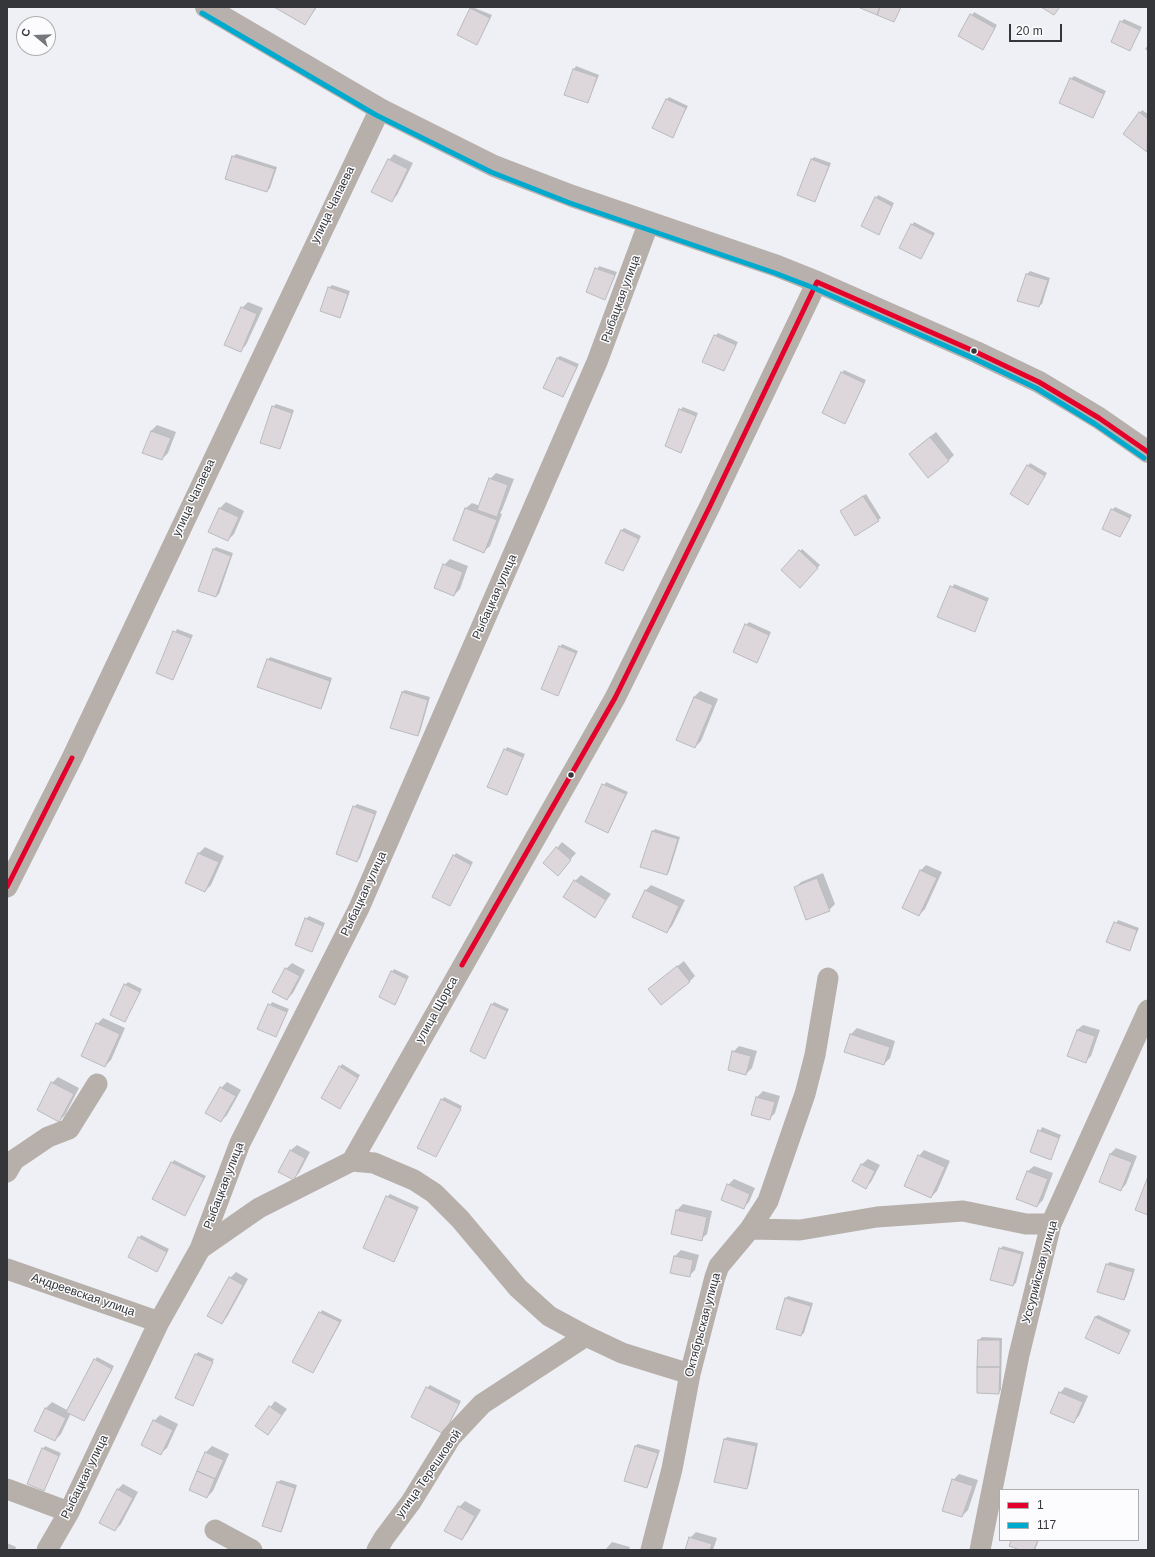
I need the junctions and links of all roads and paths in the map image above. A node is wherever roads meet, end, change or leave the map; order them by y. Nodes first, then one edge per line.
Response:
1 (206, 7) edge
2 (380, 109) junction
3 (649, 222) junction
4 (817, 282) junction
5 (1148, 452) edge
6 (7, 887) edge
7 (828, 978) dead end
8 (1148, 1010) edge
9 (96, 1084) dead end
10 (352, 1161) junction
11 (7, 1172) edge
12 (1051, 1224) junction
13 (750, 1229) junction
14 (200, 1249) junction
15 (7, 1268) edge
16 (159, 1322) junction
17 (586, 1336) junction
18 (690, 1374) junction
19 (7, 1489) edge
20 (69, 1512) junction
21 (215, 1530) dead end
22 (47, 1550) edge
23 (252, 1550) edge
24 (377, 1550) edge
25 (651, 1550) edge
26 (980, 1550) edge

1 - 2 main road
2 - 3 main road
2 - 6 street, улица Чапаева
3 - 4 main road
3 - 14 street, Рыбацкая улица
4 - 5 main road
4 - 10 street, улица Щорса
7 - 13 street, Октябрьская улица
8 - 12 street, Уссурийская улица
9 - 11 street
10 - 14 street
10 - 17 street
12 - 13 street
12 - 26 street, Уссурийская улица
13 - 18 street, Октябрьская улица
14 - 16 street, Рыбацкая улица
15 - 16 street, Андреевская улица
16 - 20 street, Рыбацкая улица
17 - 18 street
17 - 24 street, улица Терешковой
18 - 25 street, Октябрьская улица
19 - 20 street
20 - 22 street, Рыбацкая улица
21 - 23 street

